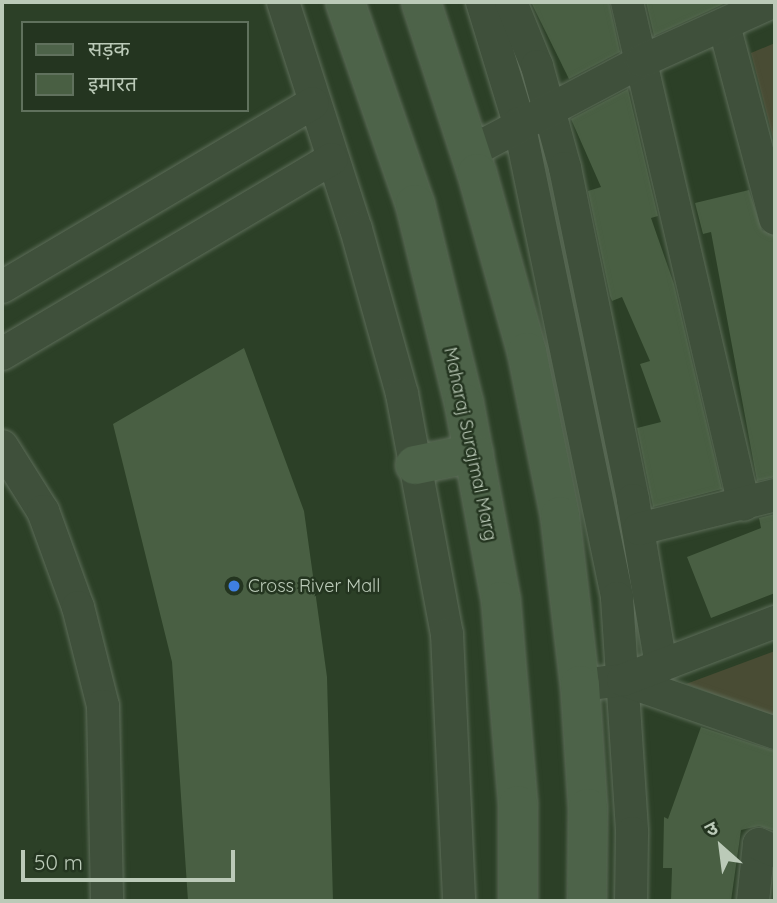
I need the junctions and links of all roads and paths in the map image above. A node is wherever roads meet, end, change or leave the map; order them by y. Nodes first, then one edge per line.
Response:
1 (283, 2) edge
2 (345, 2) edge
3 (421, 2) edge
4 (482, 2) edge
5 (511, 2) edge
6 (627, 2) edge
7 (772, 2) edge
8 (724, 24) junction
9 (642, 61) junction
10 (313, 103) junction
11 (548, 108) junction
12 (519, 123) junction
13 (470, 152) junction
14 (332, 159) junction
15 (775, 218) edge
16 (2, 287) edge
17 (2, 354) edge
18 (2, 446) edge
19 (474, 453) junction
20 (415, 466) junction
21 (775, 495) edge
22 (744, 505) junction
23 (639, 529) junction
24 (775, 622) edge
25 (661, 666) junction
26 (623, 680) junction
27 (580, 685) junction
28 (775, 733) edge
29 (775, 851) edge
30 (107, 901) edge
31 (459, 901) edge
32 (517, 901) edge
33 (587, 901) edge
34 (631, 901) edge
35 (753, 901) edge

1 - 10 street
2 - 19 main road, Maharaj Surajmal Marg
3 - 13 main road
4 - 12 street
5 - 11 street
6 - 9 street
7 - 8 street
8 - 9 street
8 - 15 street
9 - 11 street
9 - 22 street
10 - 14 street
10 - 16 street
11 - 12 street
11 - 23 street
12 - 13 street
12 - 26 street
13 - 27 main road
14 - 17 street
14 - 20 street
18 - 30 street
19 - 20 main road
19 - 32 main road, Maharaj Surajmal Marg
20 - 31 street
21 - 22 street
22 - 23 street
23 - 25 street
24 - 25 street
25 - 26 street
26 - 27 street
26 - 28 street
26 - 34 street
27 - 33 main road
29 - 35 street

